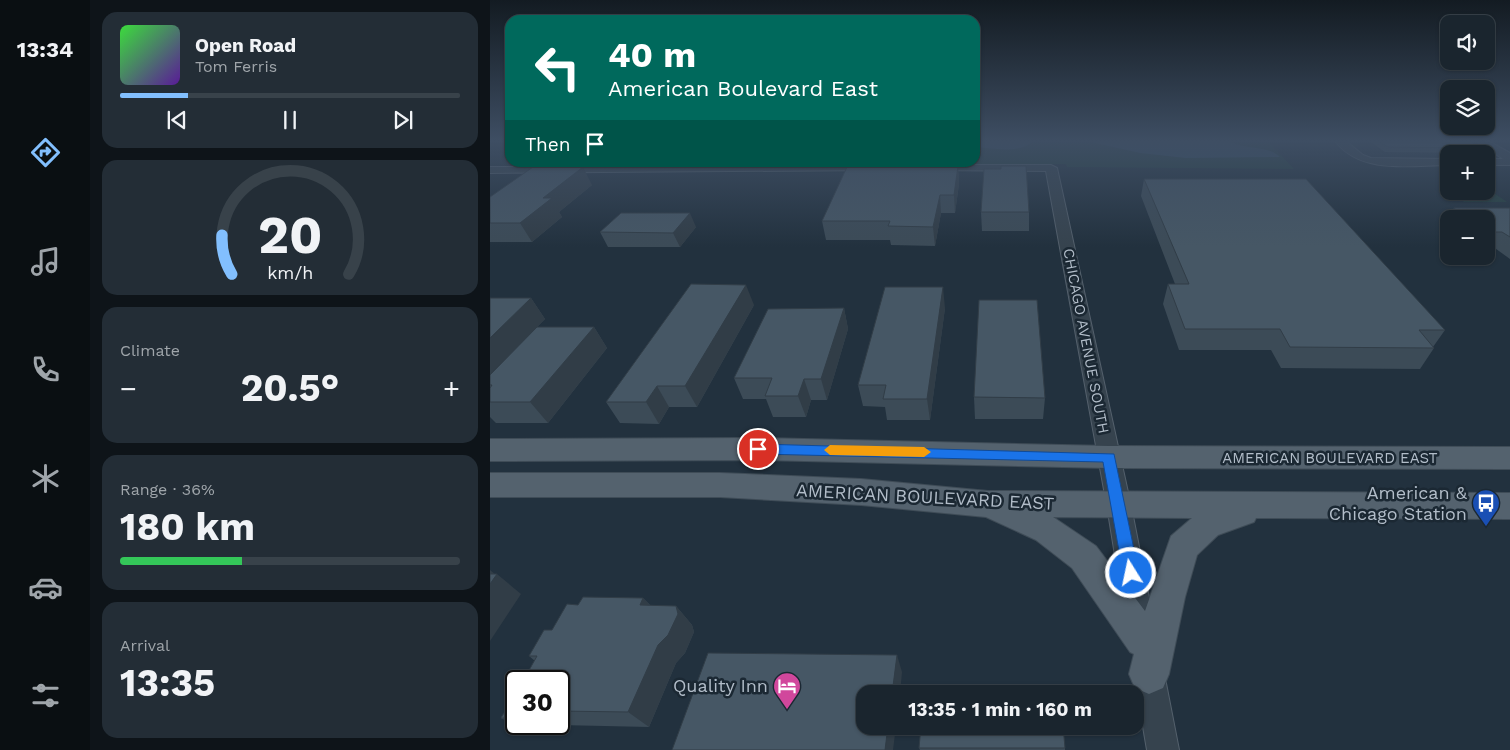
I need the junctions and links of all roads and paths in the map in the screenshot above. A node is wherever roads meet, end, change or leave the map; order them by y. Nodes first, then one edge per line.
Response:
1 (1053, 177) edge
2 (490, 450) edge
3 (1109, 457) junction
4 (1510, 458) edge
5 (490, 485) edge
6 (988, 504) junction
7 (1119, 506) junction
8 (1260, 506) junction
9 (1510, 506) edge
10 (1143, 639) junction
11 (1149, 674) junction
12 (1163, 750) edge

1 - 3 street, CHICAGO AVENUE SOUTH
2 - 3 main road, AMERICAN BOULEVARD EAST
3 - 4 main road, AMERICAN BOULEVARD EAST
3 - 7 street, CHICAGO AVENUE SOUTH
5 - 6 main road, AMERICAN BOULEVARD EAST
6 - 7 main road, AMERICAN BOULEVARD EAST
6 - 10 main road
7 - 8 main road, AMERICAN BOULEVARD EAST
7 - 10 street, CHICAGO AVENUE SOUTH
8 - 9 main road, AMERICAN BOULEVARD EAST
8 - 11 main road
10 - 11 street, CHICAGO AVENUE SOUTH
11 - 12 street, CHICAGO AVENUE SOUTH

